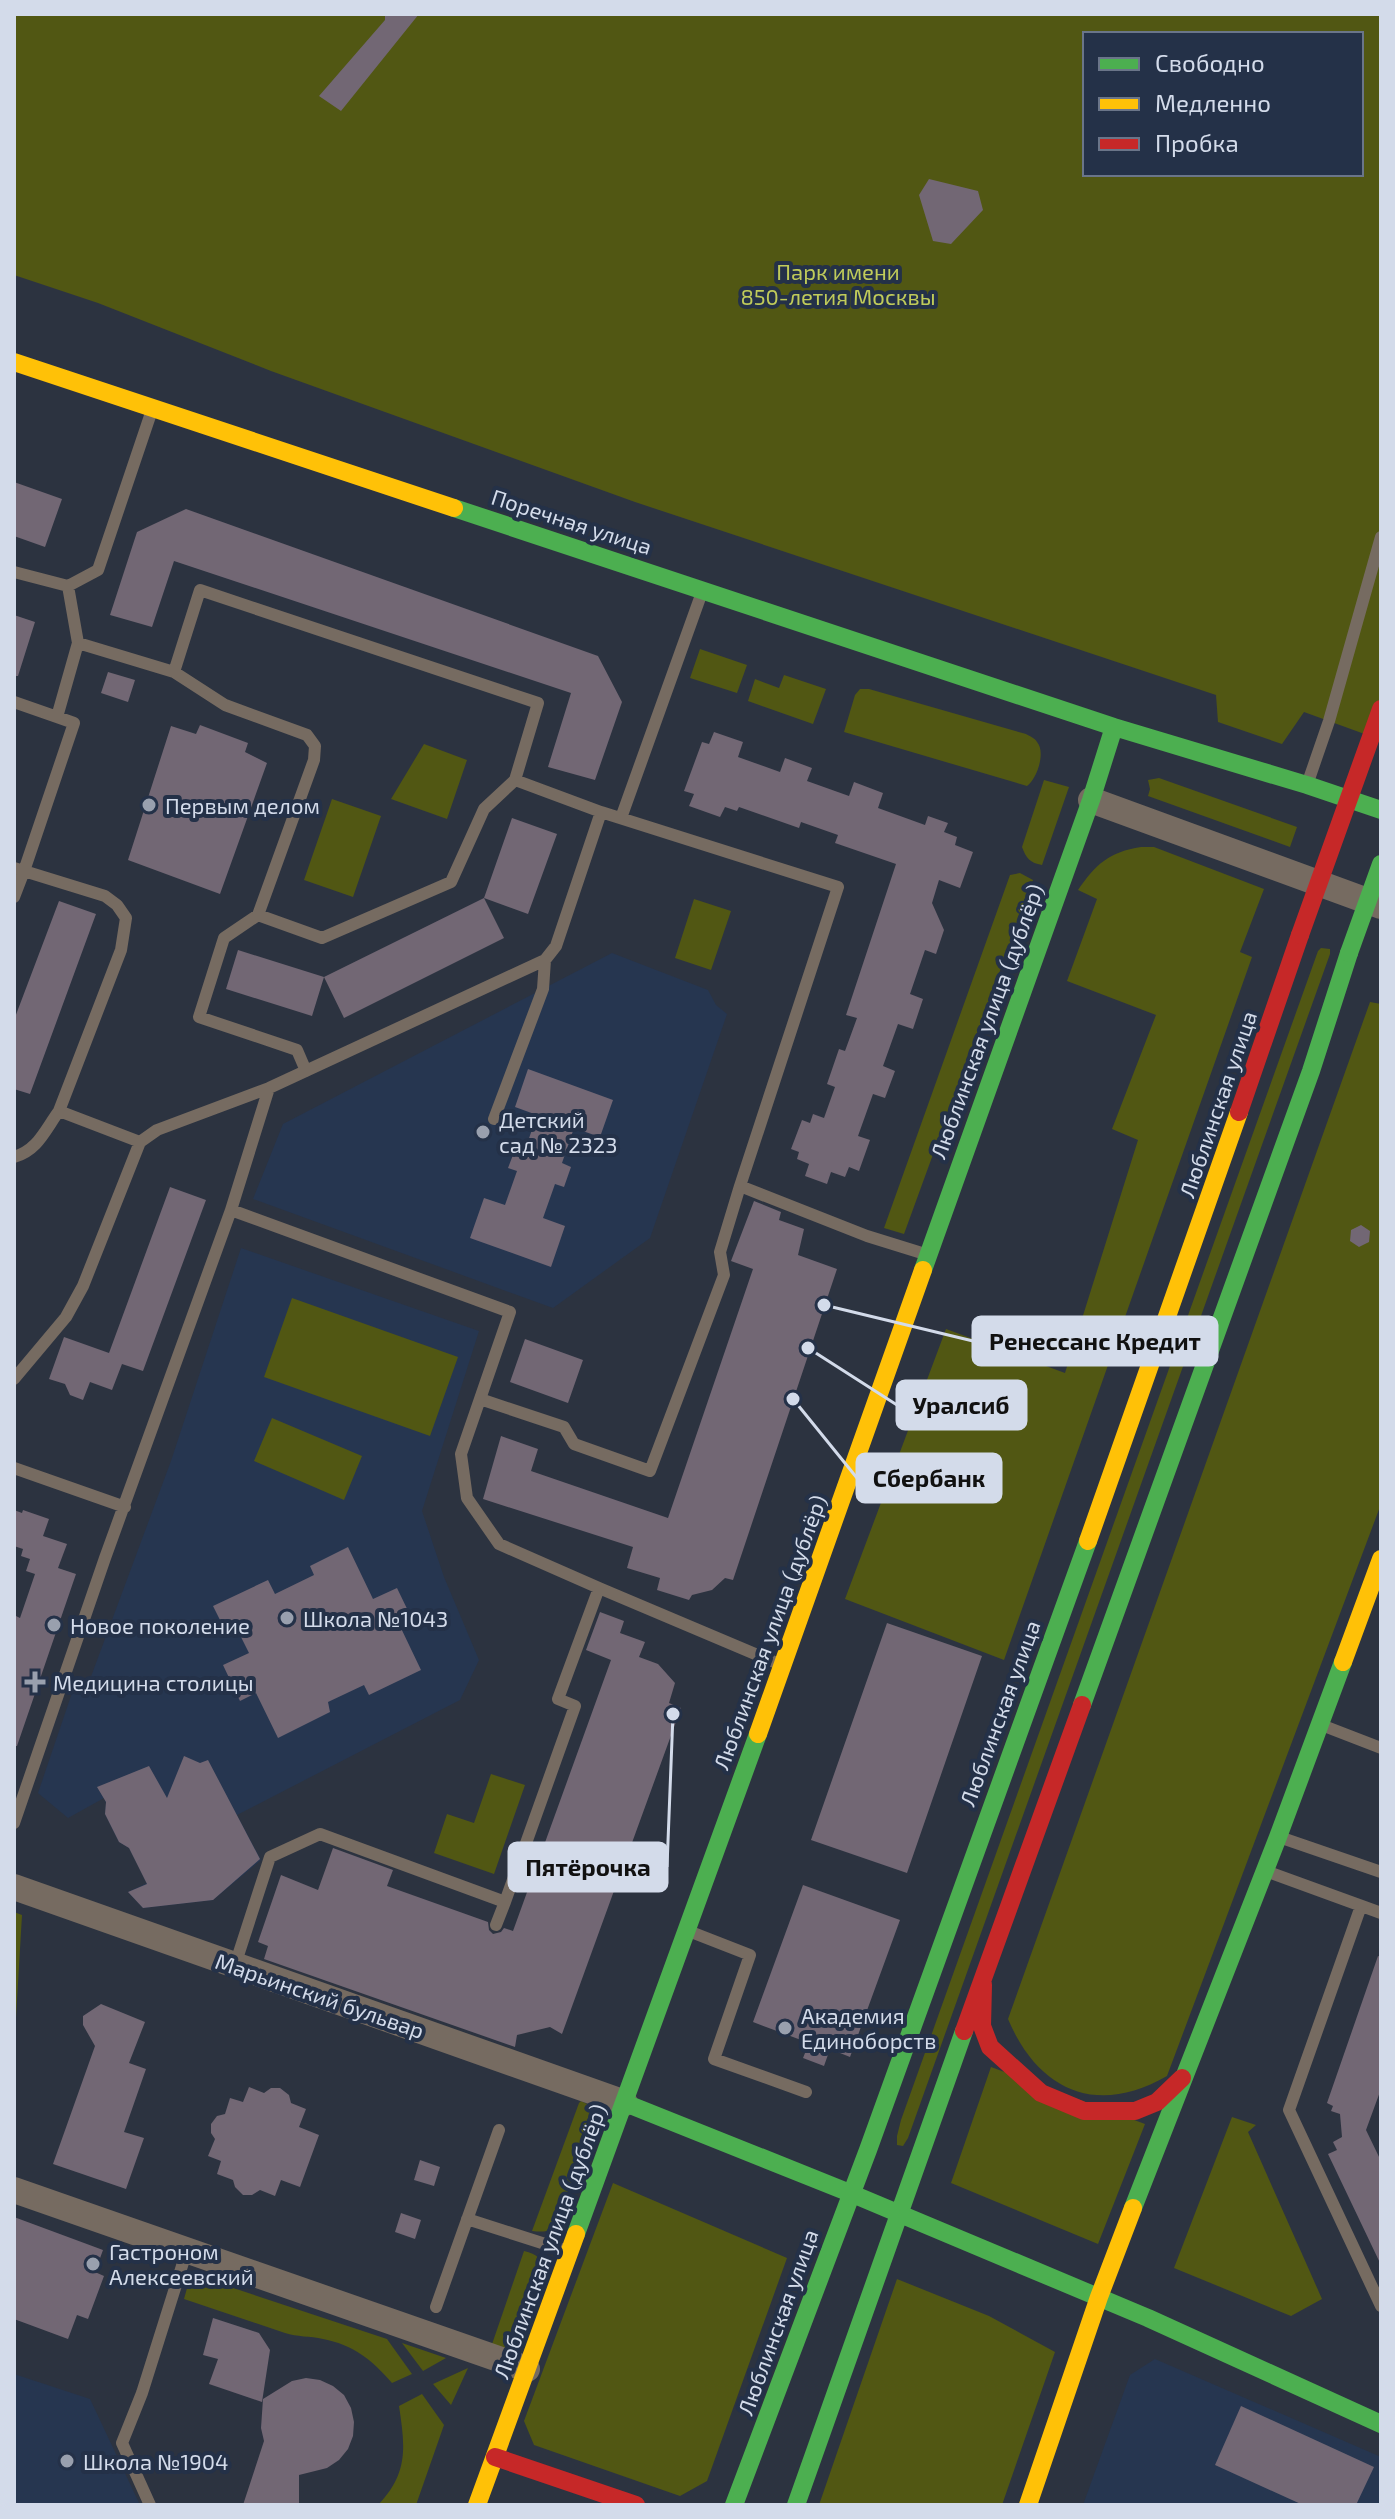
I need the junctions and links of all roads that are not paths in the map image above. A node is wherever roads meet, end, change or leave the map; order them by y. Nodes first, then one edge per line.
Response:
1 (14, 362) edge
2 (153, 408) junction
3 (1381, 537) edge
4 (14, 572) edge
5 (68, 586) junction
6 (703, 590) junction
7 (78, 643) junction
8 (174, 672) junction
9 (14, 702) edge
10 (1381, 709) edge
11 (57, 717) junction
12 (1114, 727) junction
13 (1374, 757) dead end
14 (515, 780) junction
15 (1307, 785) junction
16 (1091, 800) junction
17 (1359, 803) junction
18 (1381, 810) edge
19 (601, 812) junction
20 (621, 818) junction
21 (1381, 864) edge
22 (19, 869) edge
23 (14, 897) edge
24 (1381, 907) edge
25 (258, 915) junction
26 (545, 960) junction
27 (306, 1071) junction
28 (269, 1088) junction
29 (59, 1111) junction
30 (494, 1119) dead end
31 (140, 1142) junction
32 (14, 1157) edge
33 (740, 1186) junction
34 (231, 1210) junction
35 (928, 1255) junction
36 (14, 1379) edge
37 (480, 1399) junction
38 (14, 1468) edge
39 (125, 1507) junction
40 (1381, 1559) edge
41 (599, 1588) junction
42 (782, 1666) junction
43 (1320, 1724) junction
44 (1381, 1748) edge
45 (14, 1823) edge
46 (1278, 1837) junction
47 (1265, 1871) junction
48 (1381, 1872) edge
49 (14, 1887) edge
50 (505, 1902) junction
51 (1361, 1906) junction
52 (1381, 1913) edge
53 (496, 1925) dead end
54 (688, 1931) junction
55 (235, 1965) junction
56 (983, 1980) junction
57 (1183, 2077) junction
58 (806, 2092) dead end
59 (625, 2103) junction
60 (499, 2130) dead end
61 (14, 2190) edge
62 (850, 2193) junction
63 (900, 2213) junction
64 (467, 2219) junction
65 (187, 2250) junction
66 (570, 2252) junction
67 (1099, 2297) junction
68 (1381, 2306) edge
69 (436, 2307) dead end
70 (527, 2369) junction
71 (1381, 2424) edge
72 (495, 2457) junction
73 (150, 2505) edge
74 (477, 2505) edge
75 (636, 2505) edge
76 (734, 2505) edge
77 (796, 2505) edge
78 (1028, 2505) edge

1 - 2 main road, Поречная улица
2 - 5 lane
2 - 6 main road, Поречная улица
3 - 15 lane
4 - 5 lane
5 - 7 lane
6 - 12 main road, Поречная улица
6 - 20 lane
7 - 8 lane
7 - 11 lane
8 - 14 lane
8 - 25 lane
9 - 11 lane
10 - 62 main road, Люблинская улица, bridge
11 - 22 lane
12 - 15 main road, Поречная улица
12 - 16 main road, Люблинская улица (дублёр)
13 - 17 lane
14 - 19 lane
14 - 25 lane
15 - 17 main road, Поречная улица
16 - 24 street
16 - 35 main road, Люблинская улица (дублёр)
17 - 18 main road, Поречная улица
19 - 20 lane
19 - 26 lane
20 - 33 lane
21 - 56 main road, bridge
22 - 23 lane
22 - 29 lane
25 - 27 lane
26 - 27 lane
26 - 30 lane
27 - 28 lane
28 - 31 lane
28 - 34 lane
29 - 31 lane
29 - 32 lane
31 - 36 lane
33 - 35 lane
33 - 37 lane
34 - 37 lane
34 - 39 lane
35 - 42 main road, Люблинская улица (дублёр)
37 - 41 lane
38 - 39 lane
39 - 45 lane
40 - 43 main road
41 - 42 lane
41 - 50 lane
42 - 54 main road, Люблинская улица (дублёр)
43 - 44 lane
43 - 46 main road
46 - 47 main road
46 - 48 lane
47 - 51 lane
47 - 57 main road
49 - 55 street, Марьинский бульвар
50 - 53 lane
50 - 55 lane
51 - 52 lane
51 - 68 lane
54 - 58 lane
54 - 59 main road, Люблинская улица (дублёр)
55 - 59 street, Марьинский бульвар
56 - 57 main road
56 - 63 main road
57 - 67 main road
59 - 62 main road
59 - 66 main road, Люблинская улица (дублёр)
60 - 64 lane
61 - 65 street
62 - 63 main road
62 - 76 main road, Люблинская улица
63 - 67 main road
63 - 77 main road
64 - 66 lane
64 - 69 lane
65 - 70 street
65 - 73 lane
66 - 70 main road, Люблинская улица (дублёр)
67 - 71 main road
67 - 78 main road
70 - 72 main road, Люблинская улица (дублёр)
72 - 74 main road, Люблинская улица (дублёр)
72 - 75 main road

